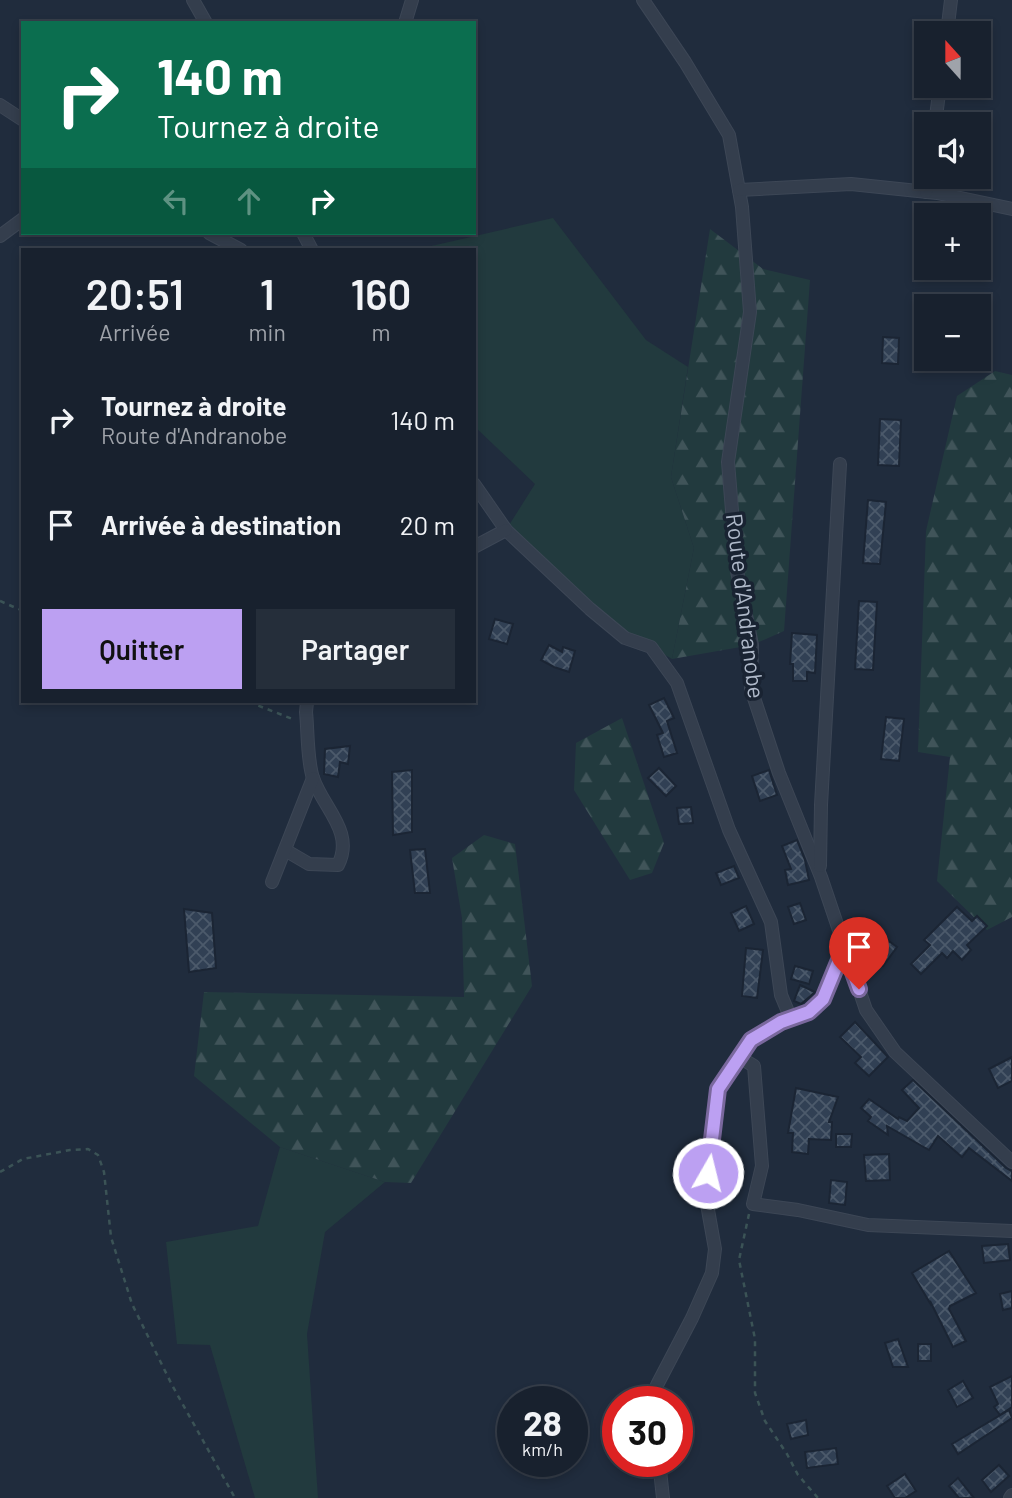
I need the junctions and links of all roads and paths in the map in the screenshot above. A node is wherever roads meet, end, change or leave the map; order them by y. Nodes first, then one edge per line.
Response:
1 (193, 0) edge
2 (412, 0) edge
3 (643, 0) edge
4 (951, 0) edge
5 (205, 21) edge
6 (406, 21) edge
7 (948, 21) edge
8 (0, 105) edge
9 (21, 119) edge
10 (926, 189) edge
11 (739, 190) junction
12 (926, 192) junction
13 (1012, 209) edge
14 (21, 220) edge
15 (213, 235) edge
16 (0, 236) edge
17 (237, 248) edge
18 (840, 464) dead end
19 (476, 487) edge
20 (506, 530) junction
21 (476, 546) edge
22 (0, 601) edge
23 (21, 610) edge
24 (252, 703) edge
25 (307, 703) edge
26 (307, 725) junction
27 (313, 778) junction
28 (285, 850) junction
29 (821, 877) junction
30 (272, 882) dead end
31 (844, 948) junction
32 (791, 1020) junction
33 (739, 1057) junction
34 (1012, 1162) edge
35 (0, 1172) edge
36 (753, 1204) junction
37 (1012, 1231) edge
38 (657, 1386) edge
39 (661, 1477) edge
40 (235, 1498) edge
41 (663, 1498) edge
42 (818, 1498) edge

1 - 5 street
2 - 6 street
3 - 11 street, Route d'Andranobe
4 - 7 street
8 - 9 street
10 - 12 street
11 - 12 street
11 - 29 street, Route d'Andranobe
12 - 13 street
14 - 16 street
15 - 17 street
18 - 29 street
19 - 20 street
20 - 21 street
20 - 32 street
22 - 23 path
24 - 26 path
25 - 26 street
26 - 27 street
27 - 28 street
27 - 28 street
28 - 30 street
29 - 31 street, Route d'Andranobe
31 - 32 street
31 - 34 street, Route d'Andranobe
32 - 33 street
33 - 36 street
33 - 38 street
35 - 40 path
36 - 37 street
36 - 42 path
39 - 41 street

